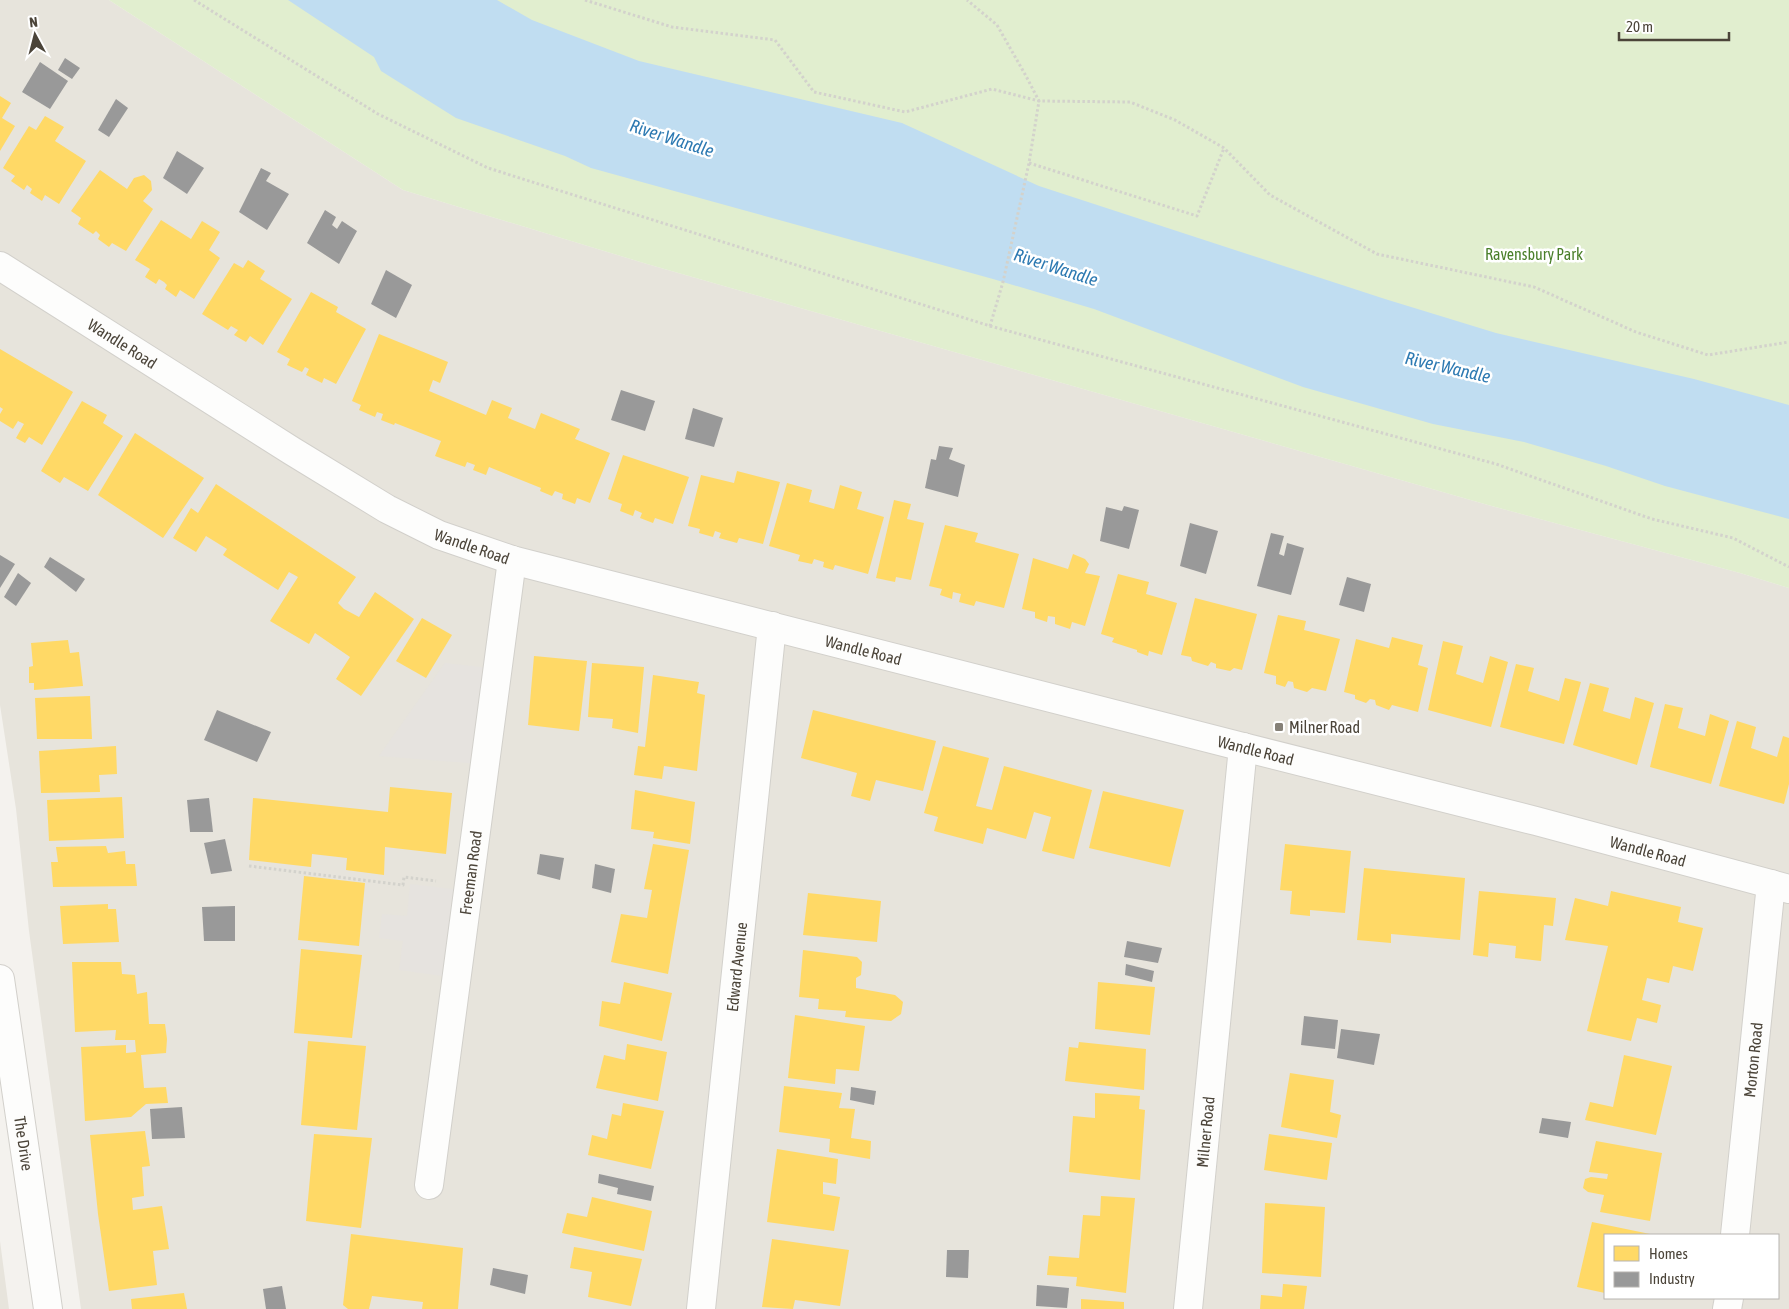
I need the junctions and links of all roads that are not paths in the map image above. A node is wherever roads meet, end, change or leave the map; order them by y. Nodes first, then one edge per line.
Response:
1 (0, 266) edge
2 (512, 560) junction
3 (772, 626) junction
4 (1243, 748) junction
5 (1780, 887) edge
6 (0, 979) edge
7 (429, 1185) dead end
8 (1735, 1234) edge
9 (48, 1309) edge
10 (701, 1309) edge
11 (1188, 1309) edge

1 - 2 street, Wandle Road
2 - 3 street, Wandle Road
2 - 7 street, Freeman Road
3 - 4 street, Wandle Road
3 - 10 street, Edward Avenue
4 - 5 street, Wandle Road
4 - 11 street, Milner Road
5 - 8 street, Morton Road
6 - 9 street, The Drive

